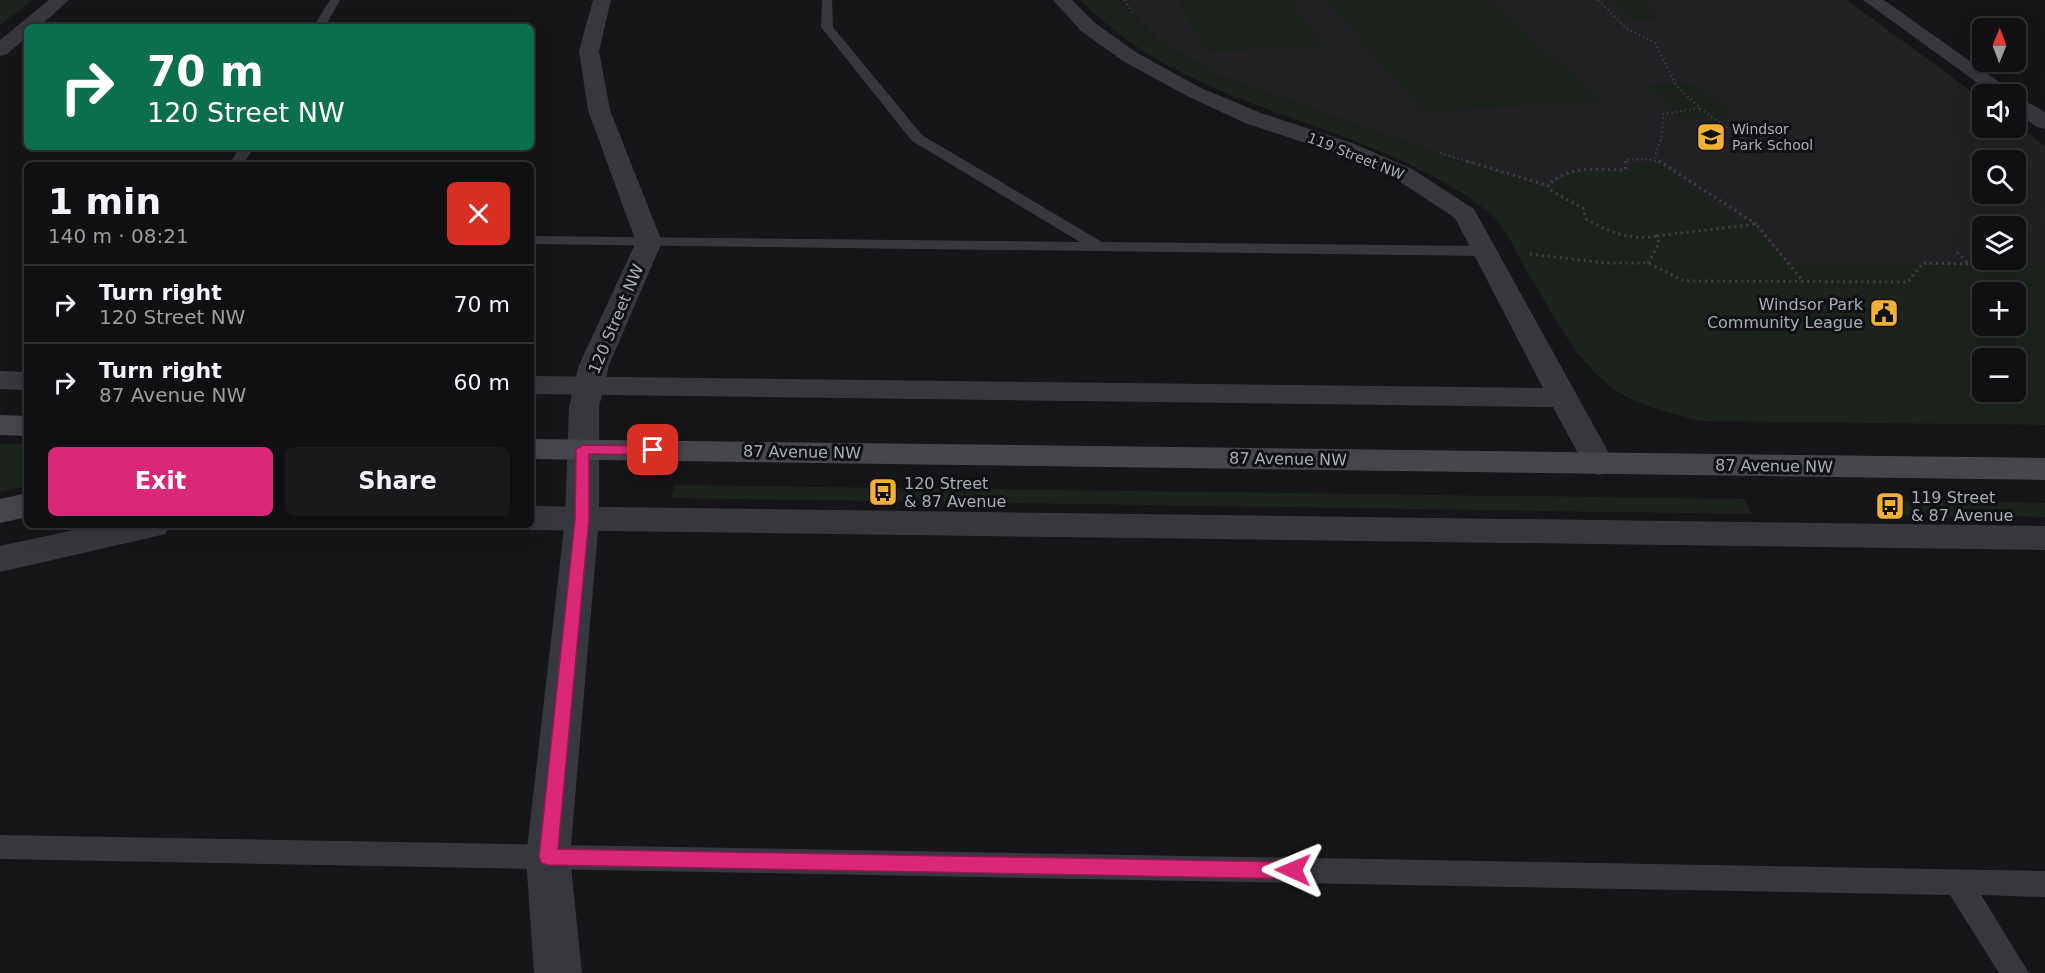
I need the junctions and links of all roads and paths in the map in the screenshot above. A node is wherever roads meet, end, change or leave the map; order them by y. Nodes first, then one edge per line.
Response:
1 (60, 0) edge
2 (335, 0) edge
3 (602, 0) edge
4 (827, 0) edge
5 (1062, 0) edge
6 (1598, 0) edge
7 (1872, 0) edge
8 (31, 24) edge
9 (321, 24) edge
10 (24, 30) edge
11 (0, 50) edge
12 (1992, 84) edge
13 (1700, 108) junction
14 (2026, 109) edge
15 (2045, 122) edge
16 (1744, 139) dead end
17 (1654, 159) junction
18 (1756, 224) junction
19 (1657, 236) junction
20 (534, 240) edge
21 (649, 242) junction
22 (1098, 247) junction
23 (1484, 251) junction
24 (1957, 252) dead end
25 (1648, 263) junction
26 (1802, 280) junction
27 (0, 380) edge
28 (24, 381) edge
29 (534, 385) edge
30 (589, 385) junction
31 (1563, 398) junction
32 (0, 425) edge
33 (24, 426) edge
34 (534, 449) edge
35 (583, 449) junction
36 (1599, 464) junction
37 (2045, 469) edge
38 (24, 506) edge
39 (0, 511) edge
40 (534, 518) edge
41 (582, 519) junction
42 (140, 528) edge
43 (2045, 538) edge
44 (0, 560) edge
45 (0, 847) edge
46 (548, 857) junction
47 (1958, 883) junction
48 (2045, 884) edge
49 (558, 973) edge
50 (2015, 973) edge

1 - 8 street
2 - 9 lane
3 - 21 street
4 - 22 lane
5 - 23 street, 119 Street NW
6 - 13 path
7 - 12 street
10 - 11 street
13 - 16 path
13 - 17 path
14 - 15 street
17 - 18 path
17 - 19 path
18 - 19 path
18 - 26 path
19 - 25 path
20 - 21 lane
21 - 22 lane
21 - 30 street, 120 Street NW
22 - 23 lane
23 - 25 path
23 - 31 street, 119 Street NW
24 - 26 path
25 - 26 path
27 - 28 street
29 - 30 street
30 - 31 street
30 - 35 street, 120 Street NW
31 - 36 street, 119 Street NW
32 - 33 main road
34 - 35 main road, 87 Avenue NW
35 - 36 main road, 87 Avenue NW
35 - 41 street, 120 Street NW
36 - 37 main road, 87 Avenue NW
38 - 39 main road
40 - 41 street
41 - 43 street
41 - 46 street, 120 Street NW
42 - 44 street
45 - 46 lane
46 - 47 lane
46 - 49 street, 120 Street NW
47 - 48 lane
47 - 50 lane

